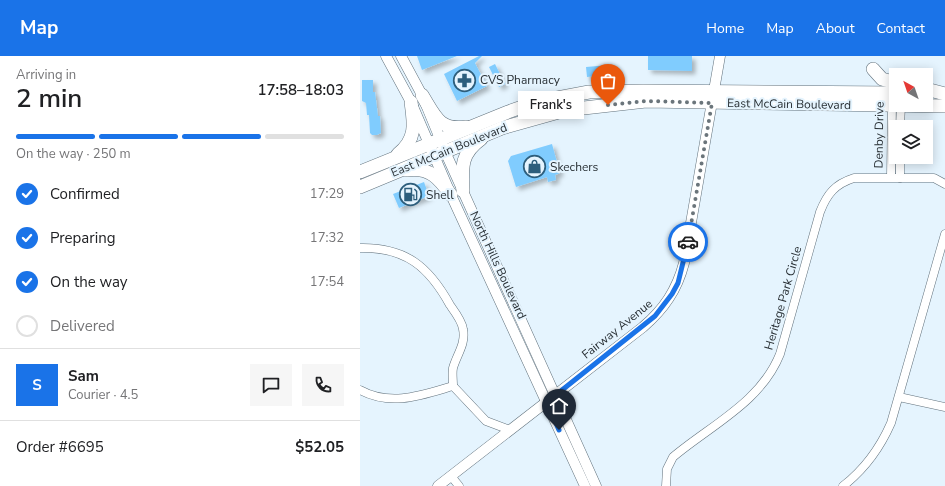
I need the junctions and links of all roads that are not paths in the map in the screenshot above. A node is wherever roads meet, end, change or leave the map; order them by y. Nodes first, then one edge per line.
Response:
1 (386, 56) edge
2 (402, 56) edge
3 (720, 56) edge
4 (873, 69) dead end
5 (889, 88) edge
6 (933, 91) edge
7 (933, 94) edge
8 (945, 94) edge
9 (713, 97) junction
10 (889, 98) edge
11 (416, 99) junction
12 (933, 104) edge
13 (945, 106) edge
14 (895, 112) edge
15 (483, 130) junction
16 (438, 148) junction
17 (394, 158) junction
18 (900, 164) edge
19 (360, 172) edge
20 (399, 172) dead end
21 (891, 177) junction
22 (900, 178) junction
23 (945, 184) edge
24 (360, 187) edge
25 (463, 191) junction
26 (451, 195) junction
27 (945, 234) edge
28 (360, 248) edge
29 (453, 386) junction
30 (360, 390) edge
31 (555, 395) junction
32 (899, 397) junction
33 (547, 402) junction
34 (945, 407) edge
35 (510, 430) junction
36 (451, 476) junction
37 (438, 486) edge
38 (459, 486) edge
39 (585, 486) edge
40 (596, 486) edge
41 (666, 486) edge
42 (843, 486) edge

1 - 11 street, North Hills Boulevard
2 - 11 street, North Hills Boulevard
3 - 9 street, Fairway Avenue
4 - 5 main road
6 - 8 main road
7 - 8 main road
9 - 10 main road, East McCain Boulevard
9 - 15 main road, East McCain Boulevard
9 - 31 street, Fairway Avenue
11 - 15 main road
11 - 16 street, North Hills Boulevard
11 - 17 main road
12 - 13 main road, East McCain Boulevard
14 - 21 street, Denby Drive
15 - 16 main road, East McCain Boulevard
15 - 25 main road
16 - 17 main road, East McCain Boulevard
16 - 24 main road, East McCain Boulevard
16 - 25 street, North Hills Boulevard
16 - 26 street, North Hills Boulevard
17 - 19 main road, East McCain Boulevard
18 - 22 street, Denby Drive
20 - 26 main road
21 - 22 street, Heritage Park Circle
21 - 41 street, Heritage Park Circle
22 - 23 street, Heritage Park Circle
25 - 31 street, North Hills Boulevard
26 - 33 street, North Hills Boulevard
27 - 32 street
28 - 29 street
29 - 30 street
29 - 35 street
31 - 33 street, Fairway Avenue
31 - 40 street, North Hills Boulevard
32 - 34 street
32 - 42 street
33 - 35 street, Fairway Avenue
33 - 39 street, North Hills Boulevard
35 - 36 street, Fairway Avenue
36 - 37 street, Fairway Avenue
36 - 38 street

